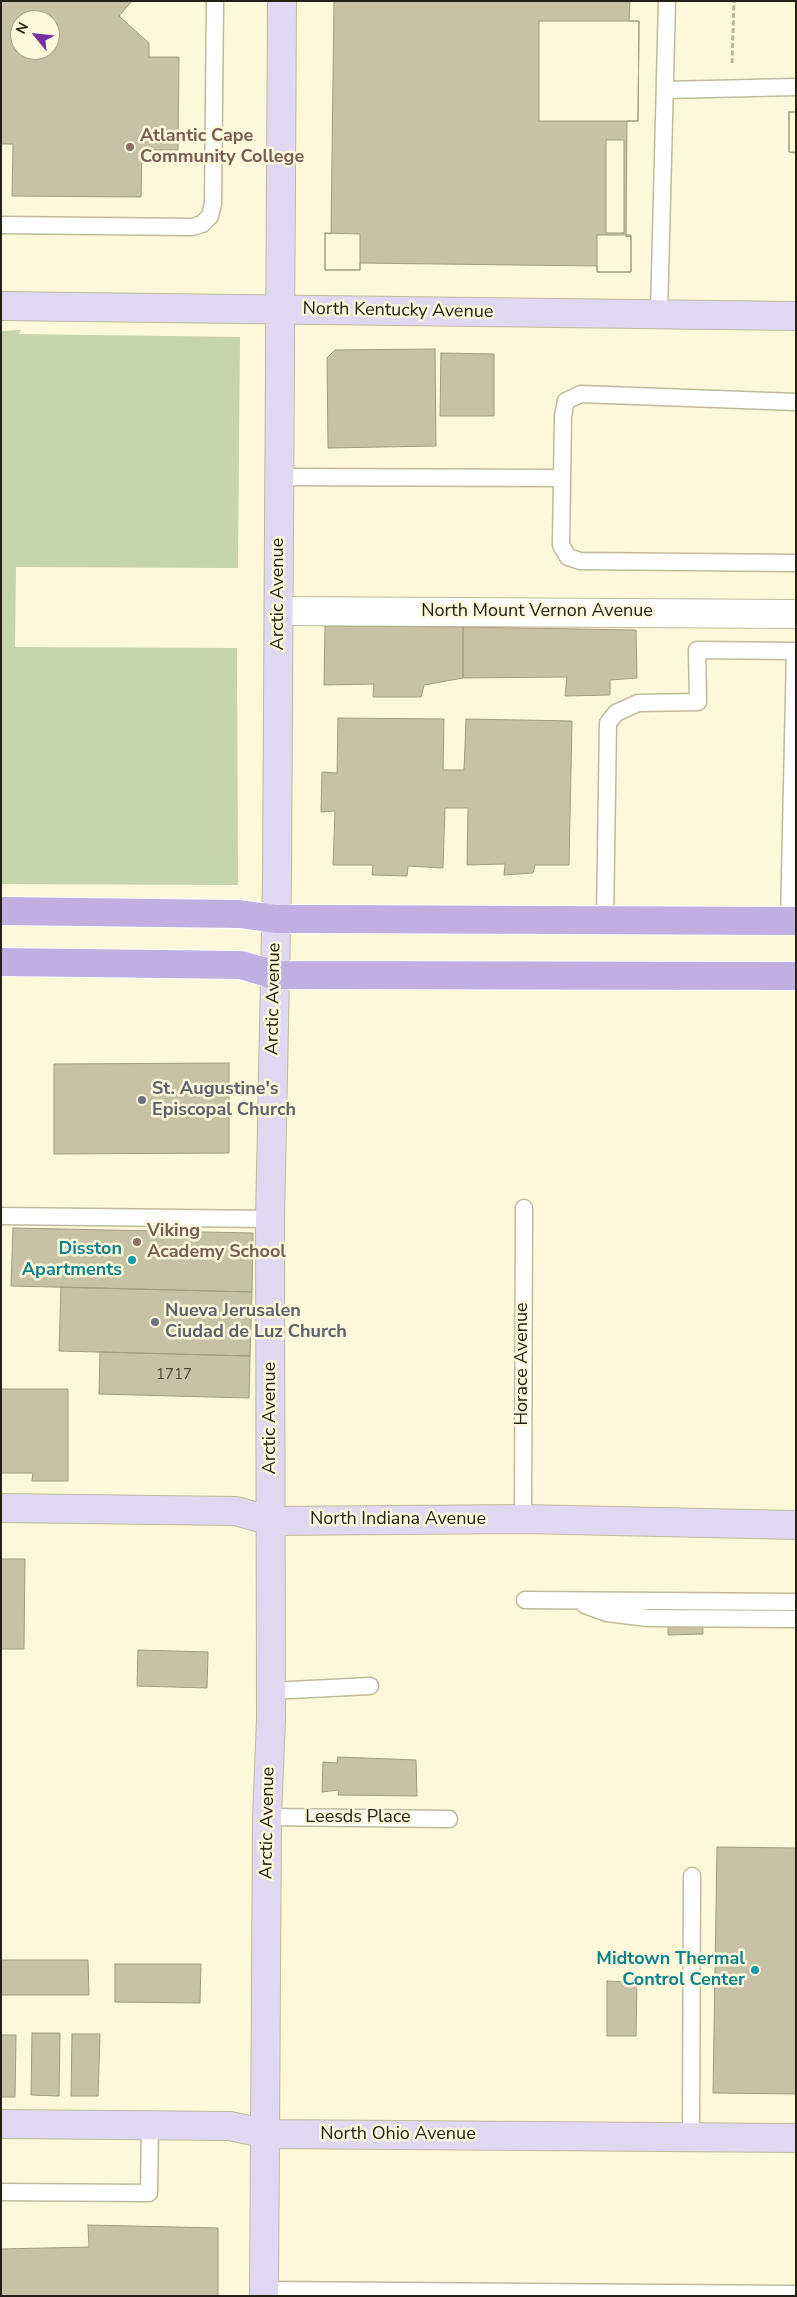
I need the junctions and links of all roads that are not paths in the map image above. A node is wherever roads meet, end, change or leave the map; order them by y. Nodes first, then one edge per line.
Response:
1 (215, 1) edge
2 (282, 1) edge
3 (668, 1) edge
4 (796, 87) edge
5 (665, 90) junction
6 (1, 225) edge
7 (1, 306) edge
8 (278, 310) junction
9 (659, 314) junction
10 (796, 316) edge
11 (796, 402) edge
12 (279, 477) junction
13 (562, 478) junction
14 (796, 563) edge
15 (279, 611) junction
16 (796, 614) edge
17 (796, 651) edge
18 (1, 911) edge
19 (276, 919) junction
20 (605, 920) junction
21 (792, 921) edge
22 (1, 962) edge
23 (275, 976) junction
24 (796, 976) edge
25 (524, 1208) dead end
26 (1, 1216) edge
27 (270, 1219) junction
28 (1, 1508) edge
29 (522, 1520) junction
30 (271, 1521) junction
31 (796, 1525) edge
32 (525, 1600) dead end
33 (573, 1601) junction
34 (796, 1602) edge
35 (796, 1619) edge
36 (370, 1686) dead end
37 (270, 1691) junction
38 (267, 1817) junction
39 (449, 1819) dead end
40 (692, 1876) dead end
41 (1, 2124) edge
42 (150, 2126) junction
43 (267, 2134) junction
44 (691, 2137) junction
45 (796, 2138) edge
46 (1, 2192) edge
47 (264, 2293) edge
48 (796, 2294) edge

1 - 6 lane
2 - 8 street, Arctic Avenue
3 - 5 lane
4 - 5 lane
5 - 9 lane
7 - 8 street, North Kentucky Avenue
8 - 9 street, North Kentucky Avenue
8 - 12 street, Arctic Avenue
9 - 10 street, North Kentucky Avenue
11 - 13 lane
12 - 13 lane
12 - 15 street, Arctic Avenue
13 - 14 lane
15 - 16 street, North Mount Vernon Avenue
15 - 19 street, Arctic Avenue
17 - 20 lane
17 - 21 lane
18 - 19 main road
19 - 20 main road
19 - 23 street, Arctic Avenue
20 - 21 main road
22 - 23 main road
23 - 24 main road
23 - 27 street, Arctic Avenue
25 - 29 lane, Horace Avenue
26 - 27 lane
27 - 30 street, Arctic Avenue
28 - 30 street, North Indiana Avenue
29 - 30 street, North Indiana Avenue
29 - 31 street, North Indiana Avenue
30 - 37 street, Arctic Avenue
32 - 33 lane
33 - 34 lane
33 - 35 lane
36 - 37 lane
37 - 38 street, Arctic Avenue
38 - 39 lane, Leesds Place
38 - 43 street, Arctic Avenue
40 - 44 lane
41 - 42 street, North Ohio Avenue
42 - 43 street, North Ohio Avenue
42 - 46 lane
43 - 44 street, North Ohio Avenue
43 - 47 street, Arctic Avenue
44 - 45 street, North Ohio Avenue
47 - 48 lane

